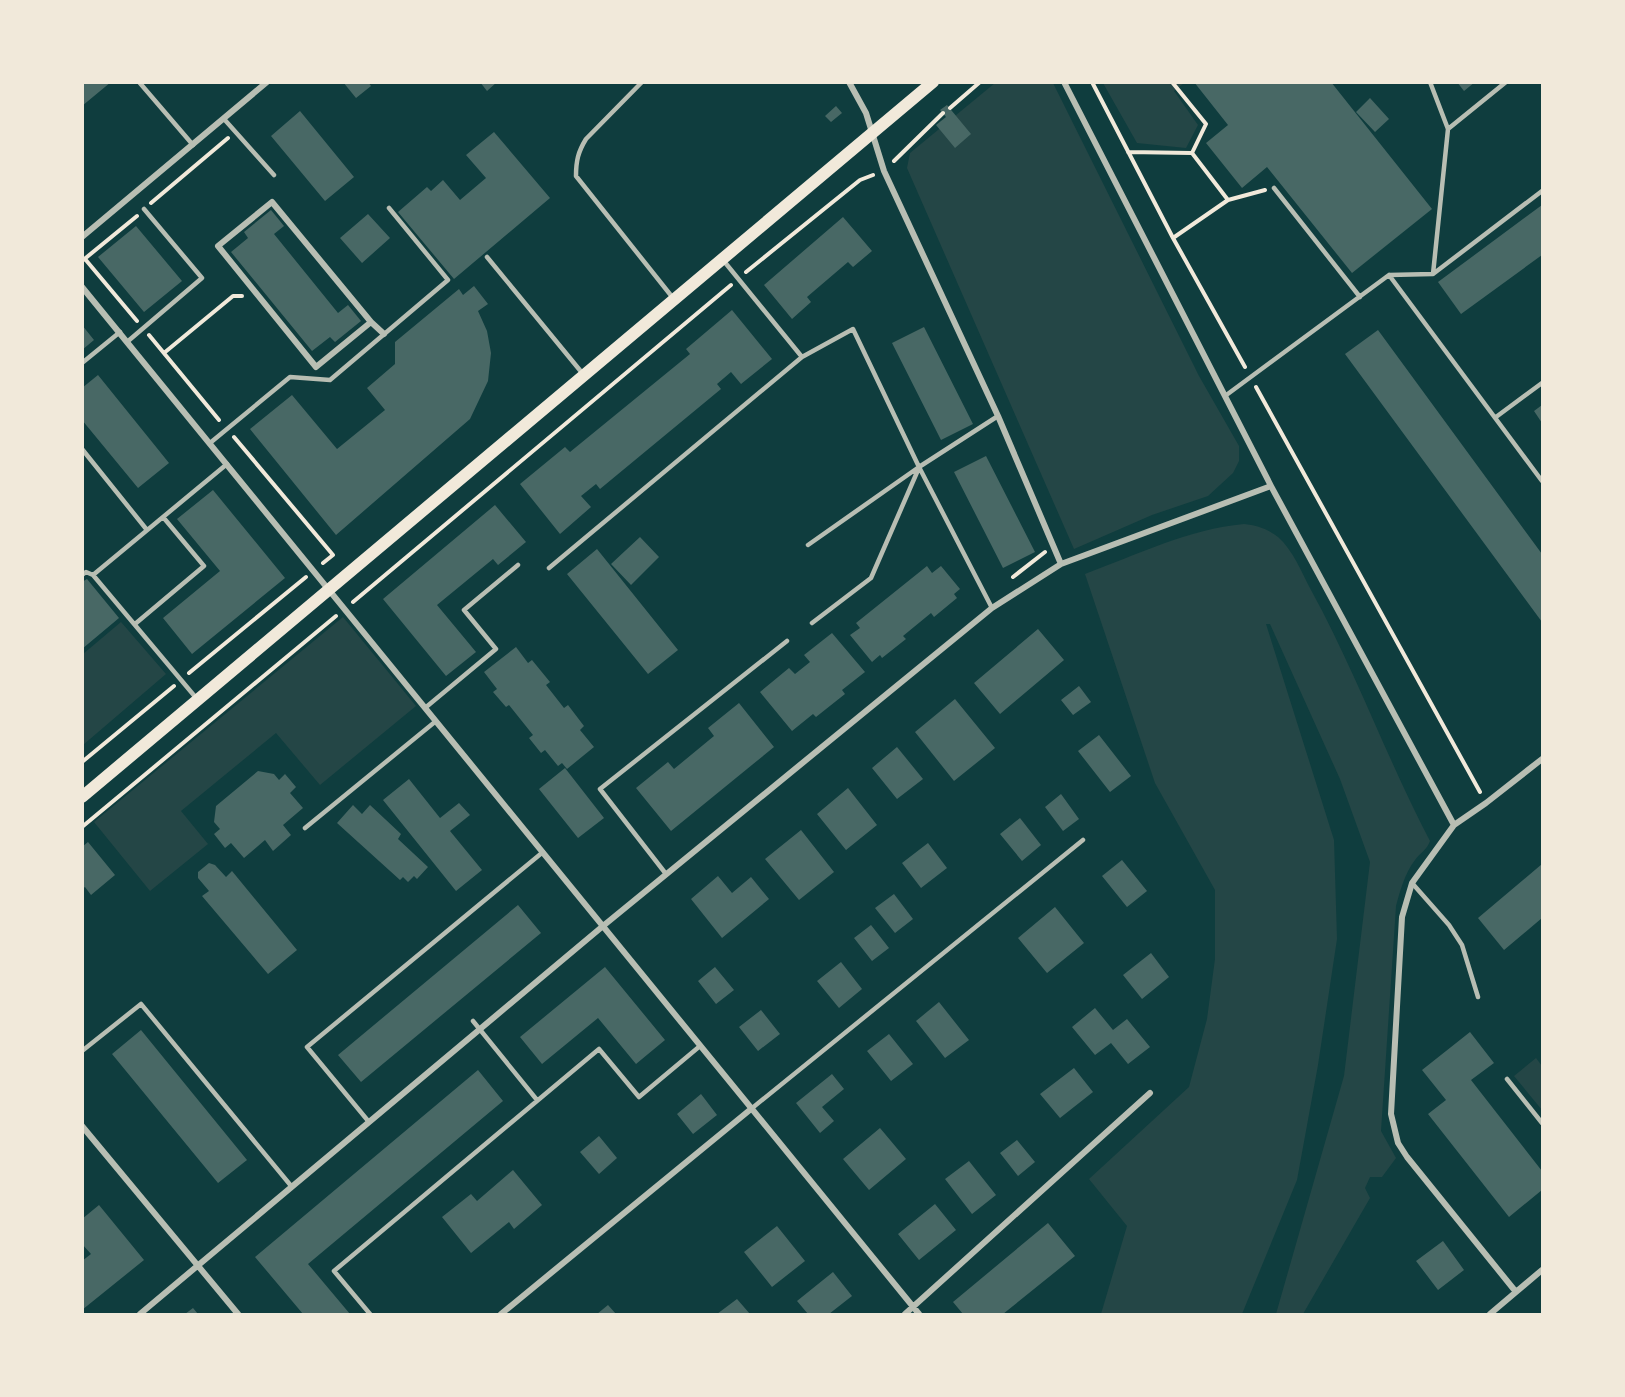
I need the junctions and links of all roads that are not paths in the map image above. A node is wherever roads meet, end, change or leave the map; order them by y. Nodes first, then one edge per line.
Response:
1 (139, 82) edge
2 (267, 82) edge
3 (642, 82) edge
4 (849, 82) edge
5 (933, 82) edge
6 (1064, 82) edge
7 (1430, 82) edge
8 (1506, 82) edge
9 (224, 119) junction
10 (1448, 129) junction
11 (871, 134) junction
12 (193, 145) junction
13 (274, 176) dead end
14 (1274, 188) road end
15 (1542, 190) edge
16 (389, 208) dead end
17 (144, 209) road end
18 (82, 237) edge
19 (487, 257) dead end
20 (723, 260) junction
21 (1433, 274) junction
22 (1389, 275) junction
23 (82, 287) edge
24 (1360, 297) junction
25 (675, 300) junction
26 (371, 322) junction
27 (120, 332) junction
28 (384, 334) junction
29 (127, 342) junction
30 (802, 357) junction
31 (82, 363) edge
32 (585, 376) junction
33 (1542, 383) edge
34 (1225, 396) junction
35 (998, 416) junction
36 (1496, 417) junction
37 (210, 443) junction
38 (82, 449) edge
39 (227, 464) junction
40 (919, 467) junction
41 (1542, 481) edge
42 (1271, 486) junction
43 (163, 517) junction
44 (147, 530) junction
45 (808, 545) dead end
46 (1061, 564) junction
47 (518, 565) dead end
48 (549, 568) dead end
49 (82, 575) edge
50 (93, 575) junction
51 (330, 591) junction
52 (992, 608) junction
53 (812, 623) dead end
54 (135, 624) junction
55 (787, 641) dead end
56 (198, 701) junction
57 (425, 708) junction
58 (436, 721) junction
59 (1542, 759) edge
60 (82, 797) edge
61 (1454, 825) junction
62 (305, 828) dead end
63 (1083, 840) dead end
64 (543, 852) junction
65 (666, 874) junction
66 (1412, 883) junction
67 (603, 926) junction
68 (1478, 997) dead end
69 (473, 1021) dead end
70 (480, 1030) junction
71 (700, 1046) junction
72 (82, 1051) edge
73 (1507, 1079) dead end
74 (1150, 1094) dead end
75 (537, 1100) junction
76 (751, 1108) junction
77 (369, 1122) junction
78 (1542, 1123) edge
79 (82, 1126) edge
80 (292, 1187) junction
81 (198, 1266) junction
82 (1542, 1270) edge
83 (1516, 1292) junction
84 (914, 1308) junction
85 (140, 1314) edge
86 (238, 1314) edge
87 (370, 1314) edge
88 (501, 1314) edge
89 (905, 1314) edge
90 (919, 1314) edge
91 (1490, 1314) edge

1 - 12 lane
2 - 9 street
3 - 25 lane
4 - 11 street
5 - 11 main road
6 - 34 street
7 - 10 lane
8 - 10 lane
9 - 12 street
9 - 13 lane
10 - 21 lane
11 - 20 main road
11 - 35 street
12 - 18 street
14 - 24 lane
15 - 21 lane
16 - 28 lane
17 - 29 lane
19 - 32 lane
20 - 25 main road
20 - 30 lane
21 - 22 lane
22 - 24 lane
22 - 36 lane
23 - 27 street
24 - 34 lane
25 - 32 main road
26 - 26 street
26 - 28 street
27 - 29 street
27 - 31 lane
28 - 37 lane
29 - 37 street
30 - 40 lane
30 - 48 lane
32 - 51 main road
33 - 36 lane
34 - 42 street
35 - 40 lane
35 - 46 street
36 - 41 lane
37 - 39 street
38 - 44 lane
39 - 43 lane
39 - 51 street
40 - 45 lane
40 - 52 lane
40 - 53 lane
42 - 46 street
42 - 61 street
43 - 44 lane
43 - 54 lane
44 - 50 lane
46 - 52 street
47 - 57 lane
49 - 50 lane
50 - 54 lane
51 - 56 main road
51 - 57 street
52 - 65 street
54 - 56 lane
55 - 65 lane
56 - 60 main road
57 - 58 street
58 - 62 lane
58 - 64 street
59 - 61 street
61 - 66 street
63 - 76 lane
64 - 67 street
64 - 77 lane
65 - 67 street
66 - 68 lane
66 - 83 street
67 - 70 street
67 - 71 street
69 - 70 lane
70 - 75 lane
70 - 77 street
71 - 75 lane
71 - 76 street
72 - 80 lane
73 - 78 lane
74 - 84 street
75 - 87 lane
76 - 84 street
76 - 88 street
77 - 80 street
79 - 81 street
80 - 81 street
81 - 85 street
81 - 86 street
82 - 83 street
83 - 91 street
84 - 89 street
84 - 90 street

